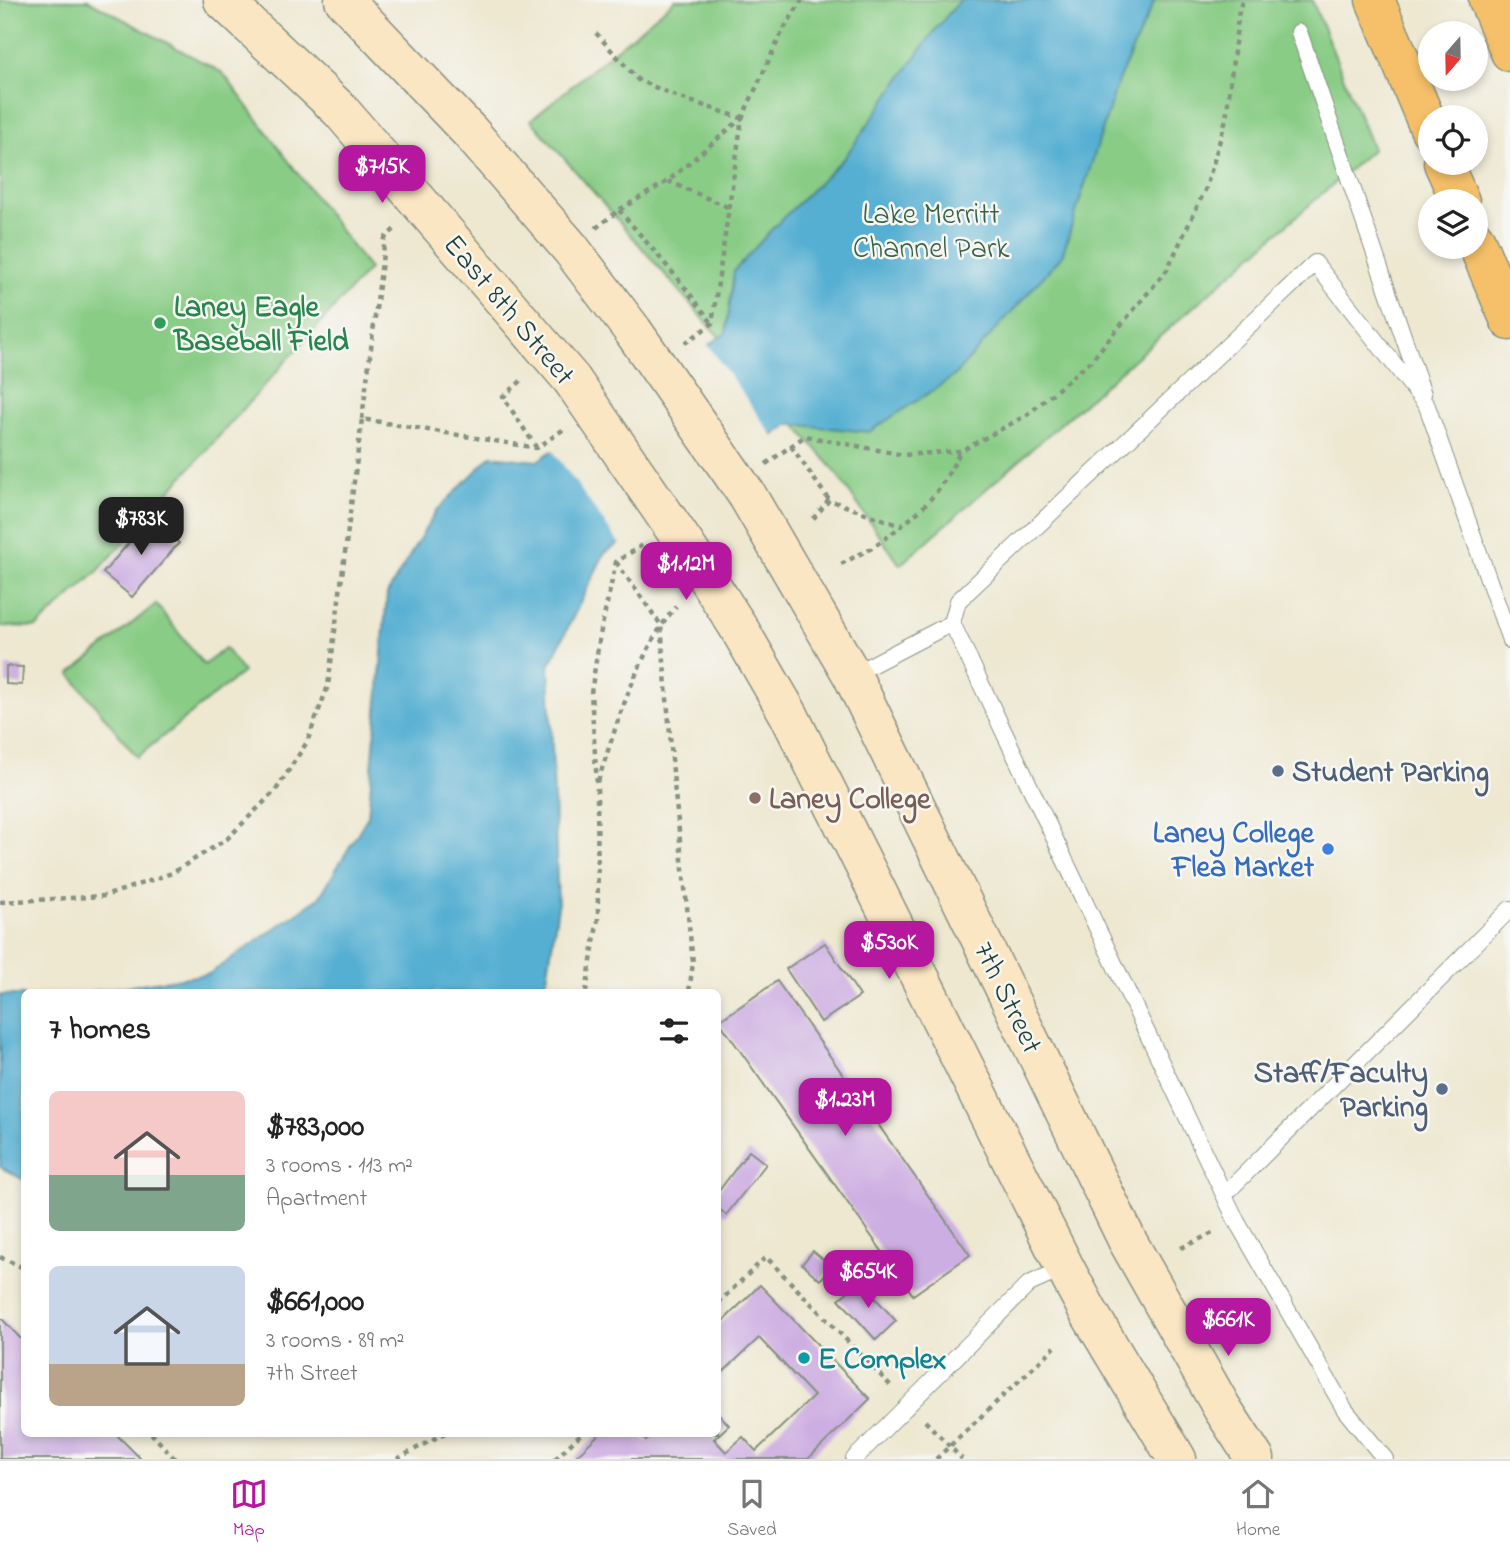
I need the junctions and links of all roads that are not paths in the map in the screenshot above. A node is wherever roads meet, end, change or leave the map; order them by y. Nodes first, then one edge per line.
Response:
1 (223, 0) edge
2 (344, 0) edge
3 (1375, 0) edge
4 (1488, 0) edge
5 (1299, 32) dead end
6 (1510, 52) edge
7 (1419, 105) edge
8 (1484, 259) edge
9 (1510, 321) edge
10 (1427, 406) junction
11 (952, 623) junction
12 (1510, 640) edge
13 (852, 675) junction
14 (1510, 909) edge
15 (1225, 1194) junction
16 (1065, 1268) junction
17 (854, 1459) edge
18 (1177, 1459) edge
19 (1255, 1459) edge
20 (1385, 1459) edge

1 - 16 main road, East 8th Street, bridge
2 - 13 main road, 7th Street, bridge
3 - 7 highway
4 - 6 highway
5 - 10 lane
8 - 9 highway
10 - 11 lane
10 - 12 lane
11 - 13 lane
11 - 15 lane
13 - 19 main road, 7th Street
14 - 15 lane
15 - 20 lane
16 - 17 lane
16 - 18 main road

